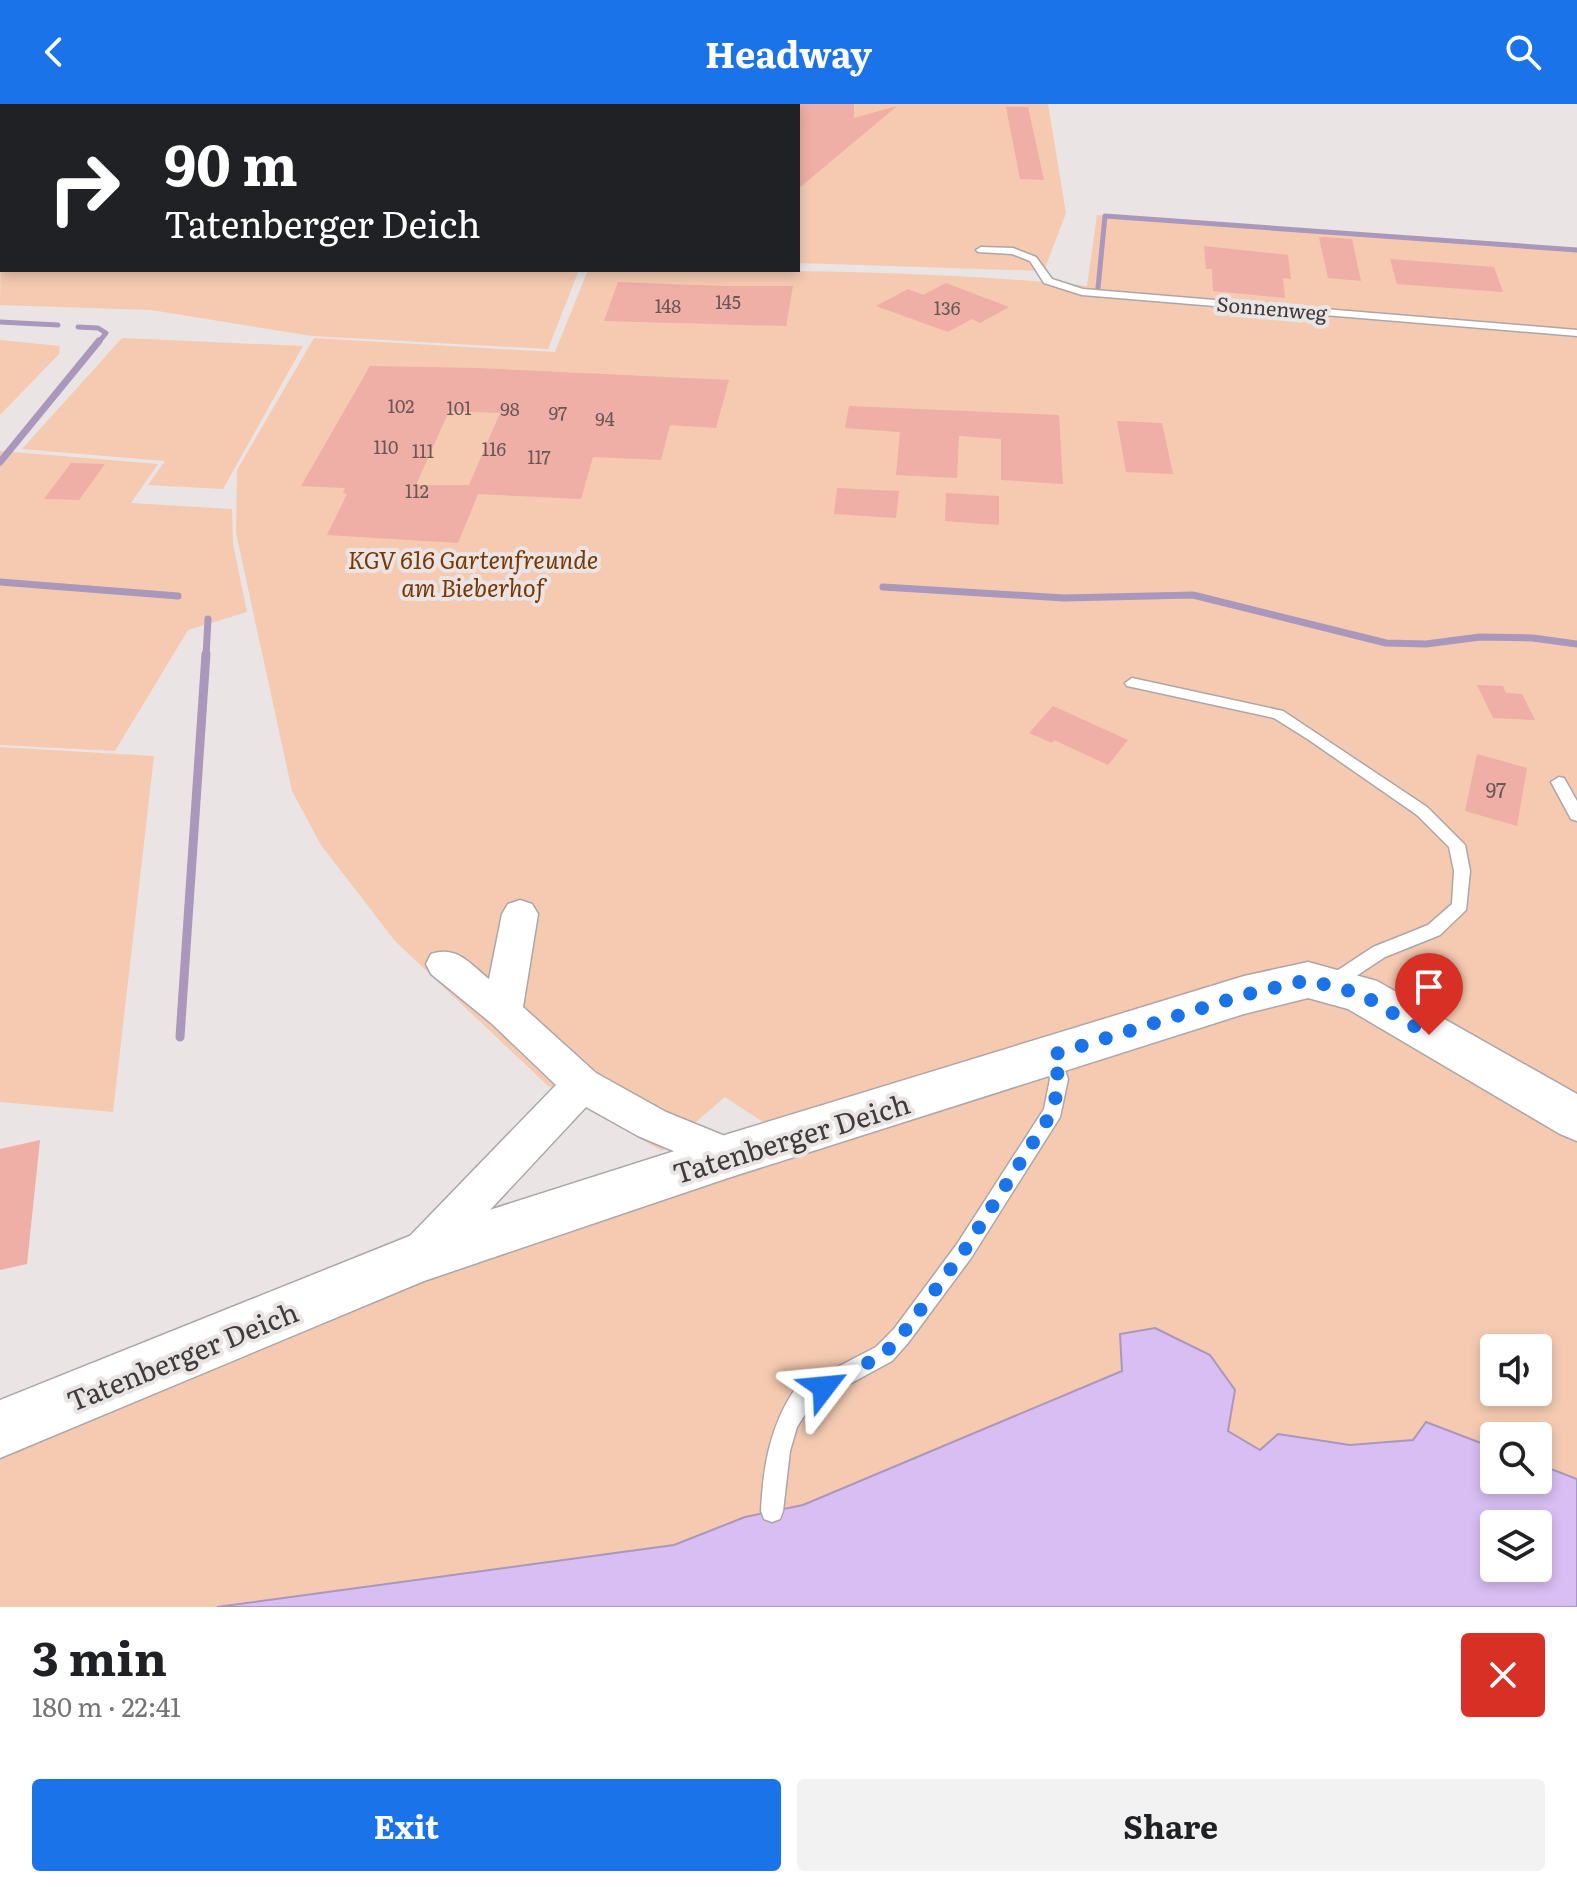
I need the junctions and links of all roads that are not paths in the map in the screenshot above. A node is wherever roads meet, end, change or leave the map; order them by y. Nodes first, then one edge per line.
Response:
1 (981, 250) dead end
2 (1577, 333) edge
3 (1132, 683) dead end
4 (1559, 782) dead end
5 (1577, 815) edge
6 (520, 914) dead end
7 (444, 964) dead end
8 (1328, 986) junction
9 (504, 1012) junction
10 (1052, 1055) junction
11 (582, 1085) junction
12 (1577, 1119) edge
13 (728, 1156) junction
14 (417, 1258) junction
15 (0, 1429) edge
16 (772, 1511) dead end

1 - 2 lane, Sonnenweg
3 - 8 lane
4 - 5 lane
6 - 9 street
7 - 9 street
8 - 10 street, Tatenberger Deich
8 - 12 street, Tatenberger Deich
9 - 11 street
10 - 13 street, Tatenberger Deich
10 - 16 lane
11 - 13 street
11 - 14 street
13 - 14 street, Tatenberger Deich
14 - 15 street, Tatenberger Deich

